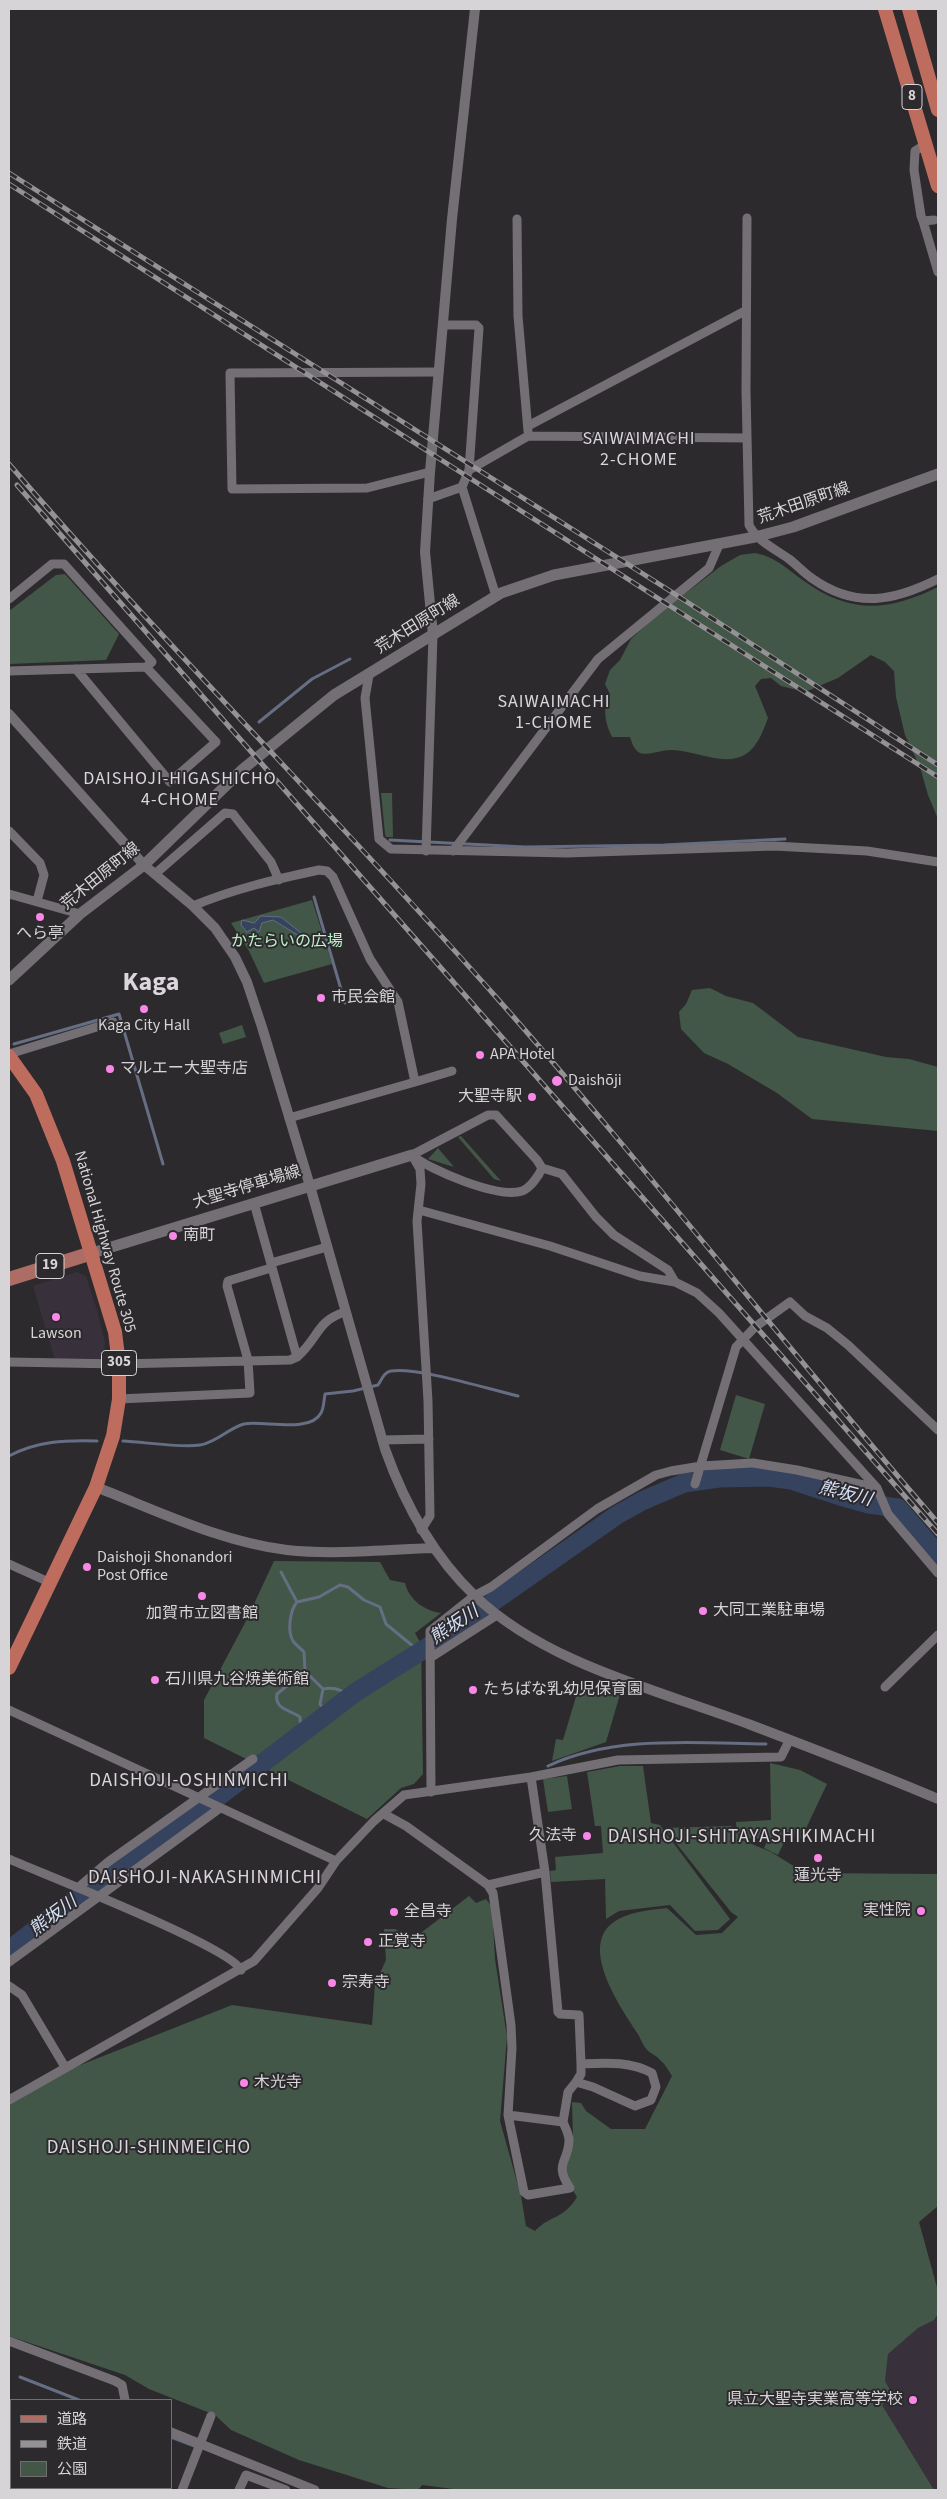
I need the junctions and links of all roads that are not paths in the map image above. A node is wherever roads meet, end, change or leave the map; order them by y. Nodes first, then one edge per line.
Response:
1 (475, 9) edge
2 (885, 9) edge
3 (909, 9) edge
4 (938, 110) edge
5 (926, 144) junction
6 (938, 186) edge
7 (747, 218) dead end
8 (517, 219) dead end
9 (934, 220) dead end
10 (923, 221) junction
11 (938, 272) edge
12 (745, 311) junction
13 (444, 324) junction
14 (439, 372) junction
15 (528, 426) junction
16 (528, 436) junction
17 (746, 438) junction
18 (469, 470) junction
19 (430, 472) junction
20 (938, 474) edge
21 (462, 487) junction
22 (428, 499) junction
23 (755, 537) junction
24 (719, 545) junction
25 (938, 579) edge
26 (496, 596) junction
27 (9, 599) edge
28 (433, 635) junction
29 (146, 667) junction
30 (76, 669) junction
31 (9, 671) edge
32 (369, 675) junction
33 (9, 714) edge
34 (9, 831) edge
35 (426, 851) junction
36 (453, 851) junction
37 (938, 862) edge
38 (144, 865) junction
39 (155, 874) junction
40 (279, 880) junction
41 (9, 894) edge
42 (38, 901) junction
43 (193, 906) junction
44 (80, 914) junction
45 (9, 980) edge
46 (113, 1022) dead end
47 (9, 1055) edge
48 (452, 1071) dead end
49 (415, 1082) junction
50 (289, 1118) junction
51 (412, 1155) junction
52 (542, 1168) junction
53 (310, 1186) junction
54 (254, 1203) junction
55 (419, 1210) junction
56 (326, 1247) junction
57 (92, 1253) junction
58 (271, 1265) junction
59 (9, 1279) edge
60 (675, 1282) junction
61 (345, 1312) junction
62 (743, 1341) junction
63 (297, 1357) junction
64 (248, 1360) junction
65 (9, 1362) edge
66 (119, 1364) junction
67 (119, 1400) junction
68 (938, 1430) edge
69 (429, 1439) junction
70 (382, 1440) junction
71 (701, 1466) junction
72 (695, 1484) dead end
73 (96, 1487) junction
74 (879, 1491) junction
75 (421, 1530) junction
76 (432, 1548) junction
77 (9, 1564) edge
78 (938, 1573) edge
79 (51, 1582) junction
80 (474, 1596) junction
81 (495, 1614) junction
82 (938, 1635) edge
83 (430, 1656) junction
84 (9, 1668) edge
85 (885, 1687) dead end
86 (9, 1710) edge
87 (789, 1741) junction
88 (253, 1759) dead end
89 (532, 1777) junction
90 (431, 1792) junction
91 (201, 1798) junction
92 (938, 1799) edge
93 (218, 1807) junction
94 (384, 1814) junction
95 (9, 1860) edge
96 (336, 1861) junction
97 (545, 1872) junction
98 (488, 1885) junction
99 (79, 1887) junction
100 (97, 1894) junction
101 (9, 1962) edge
102 (241, 1970) junction
103 (9, 1986) edge
104 (581, 2064) junction
105 (65, 2067) junction
106 (576, 2082) junction
107 (9, 2100) edge
108 (508, 2115) junction
109 (563, 2122) junction
110 (9, 2341) edge
111 (125, 2399) edge
112 (211, 2416) dead end
113 (172, 2432) edge
114 (202, 2443) junction
115 (291, 2481) junction
116 (182, 2490) edge
117 (239, 2490) edge
118 (286, 2490) edge
119 (315, 2490) edge

1 - 13 street
2 - 5 highway, 8
3 - 4 highway, 8
5 - 6 highway, 8
5 - 10 street
7 - 12 street
8 - 15 street
9 - 10 street
10 - 11 street
12 - 15 street
12 - 17 street
13 - 14 street
13 - 18 street
14 - 19 street
14 - 19 street
15 - 16 street
16 - 17 street
16 - 18 street
17 - 23 street
18 - 21 street
19 - 22 street
20 - 23 main road, 荒木田原町線
21 - 22 street
21 - 26 street
22 - 28 street
23 - 24 main road, 荒木田原町線
23 - 25 street
24 - 26 main road, 荒木田原町線
24 - 36 street
26 - 28 main road, 荒木田原町線
27 - 29 street
28 - 32 main road, 荒木田原町線
28 - 35 street
29 - 30 street
29 - 30 street
30 - 31 street
32 - 35 street
32 - 38 main road, 荒木田原町線
33 - 38 street
34 - 42 street
35 - 36 street
36 - 37 street
38 - 39 street
38 - 44 main road, 荒木田原町線
39 - 40 street
39 - 43 street
40 - 43 street
40 - 49 street
41 - 42 street
42 - 44 street
43 - 50 street
44 - 45 main road, 荒木田原町線
46 - 47 street
47 - 57 highway, National Highway Route 305 / 305
48 - 49 street
49 - 50 street
50 - 53 street
51 - 52 street
51 - 52 street
51 - 53 main road, 大聖寺停車場線
51 - 55 street
52 - 60 street
53 - 54 main road, 大聖寺停車場線
53 - 56 street
54 - 57 main road, 大聖寺停車場線
54 - 58 street
55 - 60 street
55 - 69 street
56 - 58 street
56 - 61 street
57 - 59 main road, 19
57 - 66 highway, National Highway Route 305 / 305
58 - 63 street
58 - 64 street
60 - 62 street
61 - 63 street
61 - 70 street
62 - 68 street
62 - 71 street
62 - 74 street
63 - 64 street
64 - 66 street
64 - 67 street
65 - 66 street
66 - 67 highway, National Highway Route 305 / 305
67 - 73 highway, National Highway Route 305 / 305
69 - 70 street
69 - 75 street
70 - 75 street
71 - 72 street
71 - 74 street
71 - 80 street
73 - 76 street
73 - 79 highway, National Highway Route 305 / 305
74 - 78 street
75 - 76 street
76 - 80 street
77 - 79 street
79 - 84 highway, National Highway Route 305 / 305
80 - 81 street
80 - 83 street
81 - 83 street
81 - 87 street
82 - 85 street
83 - 90 street
86 - 91 street
87 - 89 street
87 - 92 street
88 - 91 street
89 - 90 street
89 - 97 street
90 - 94 street
91 - 93 street
91 - 99 street
93 - 96 street
93 - 100 street
94 - 96 street
94 - 98 street
95 - 99 street
96 - 102 street
97 - 98 street
97 - 104 street
98 - 108 street
99 - 100 street
100 - 101 street
100 - 102 street
102 - 105 street
103 - 105 street
104 - 106 street
104 - 106 street
105 - 107 street
106 - 109 street
108 - 109 street
108 - 109 street
110 - 111 street
112 - 114 street
113 - 114 street
114 - 115 street
114 - 116 street
115 - 118 street
115 - 119 street
117 - 118 street

